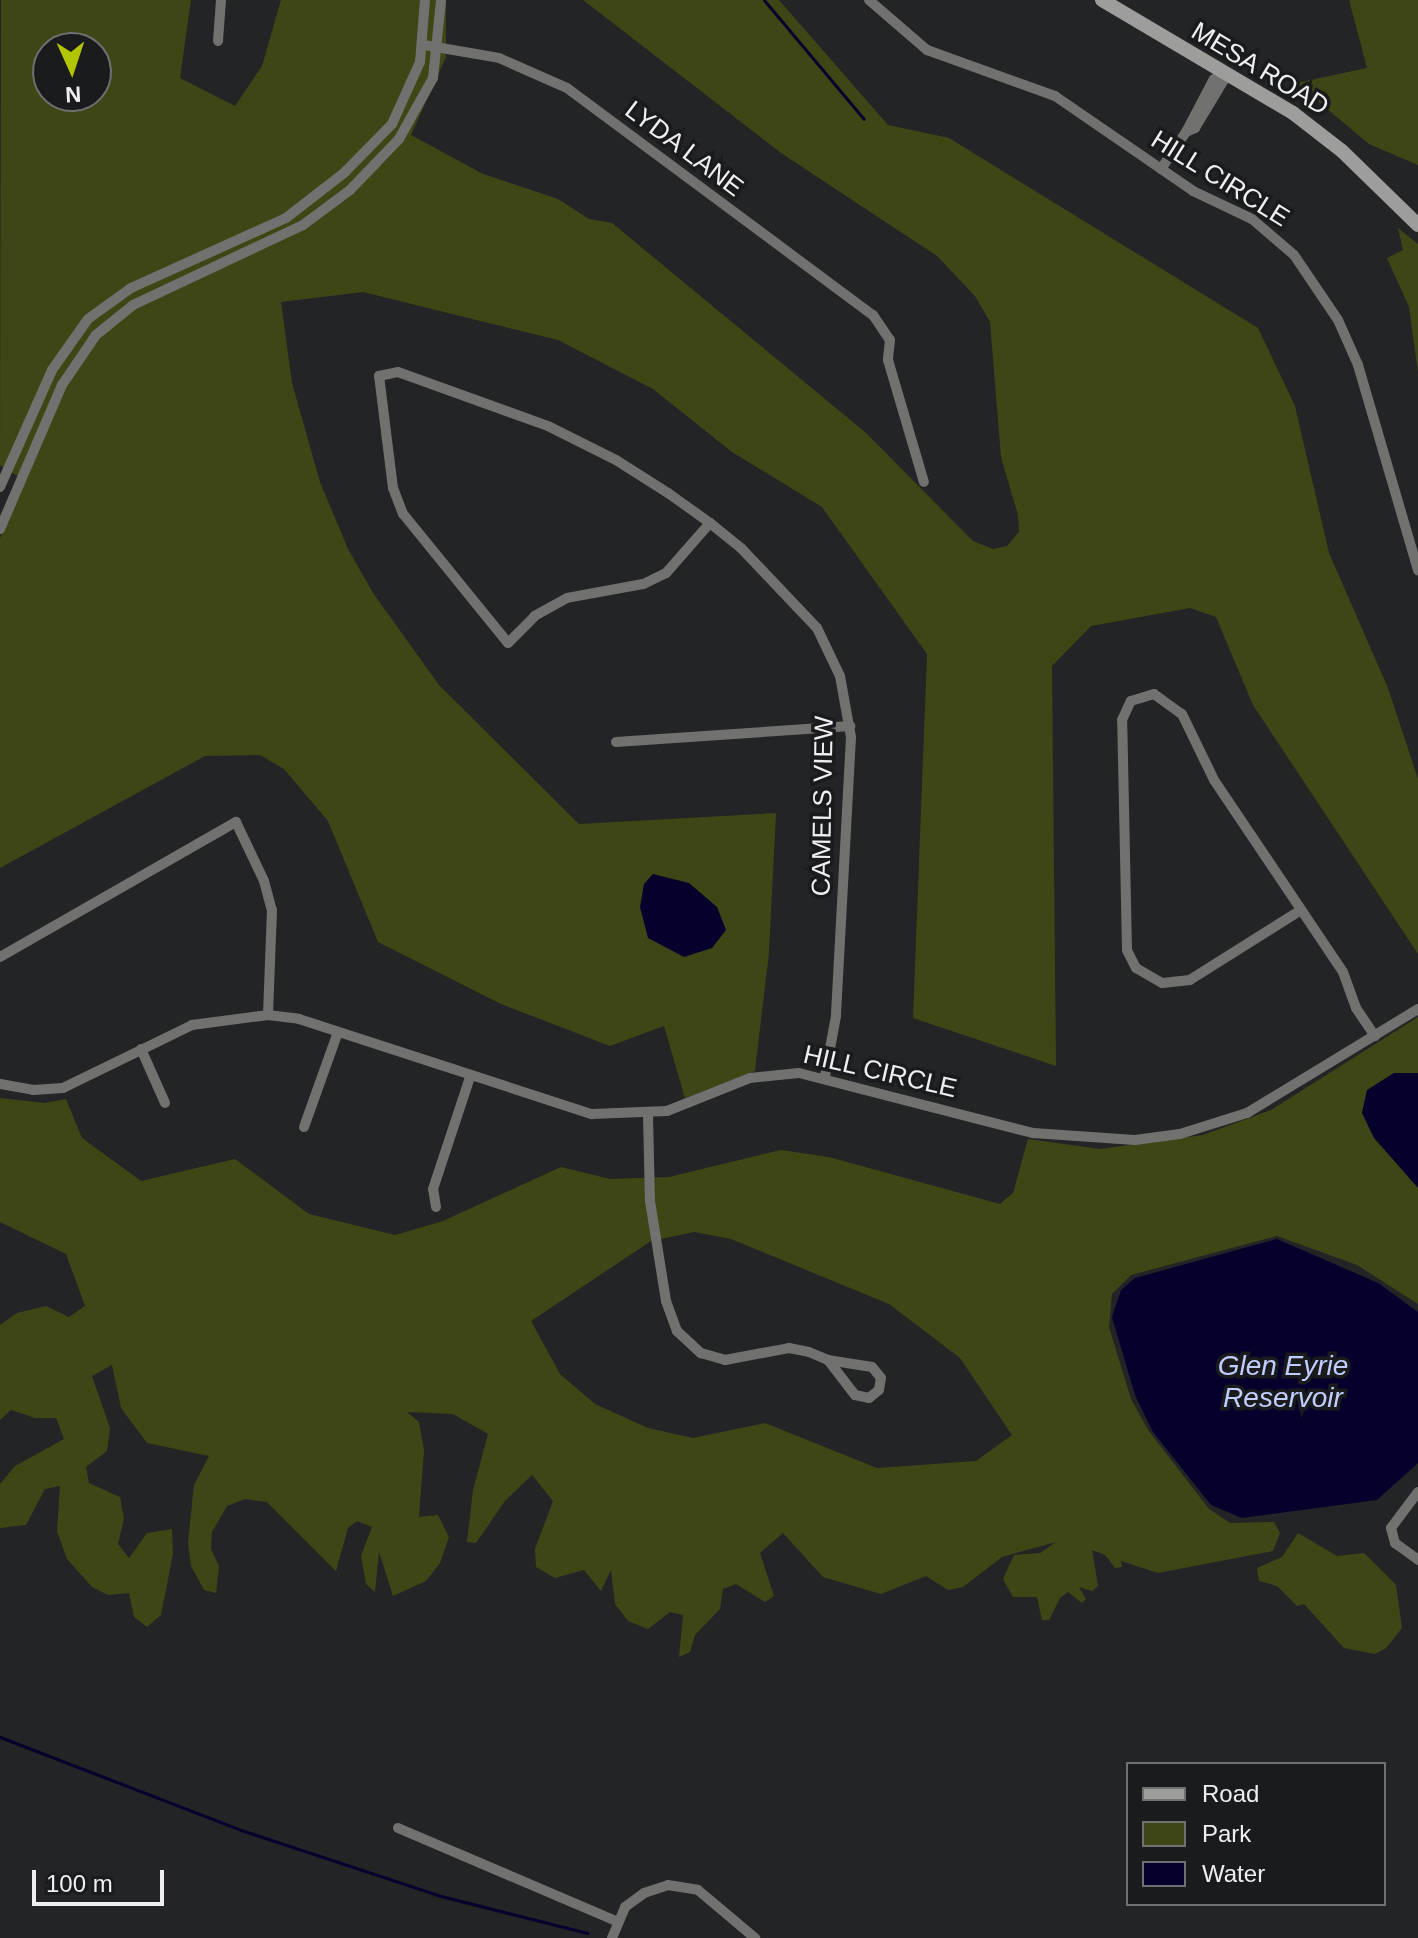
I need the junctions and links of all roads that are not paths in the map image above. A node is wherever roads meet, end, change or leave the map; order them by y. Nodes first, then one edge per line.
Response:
1 (221, 0) edge
2 (425, 0) edge
3 (441, 0) edge
4 (869, 0) edge
5 (1102, 0) edge
6 (218, 41) dead end
7 (424, 45) junction
8 (440, 48) junction
9 (1228, 73) junction
10 (1161, 169) junction
11 (1418, 225) edge
12 (924, 482) dead end
13 (0, 487) edge
14 (710, 523) junction
15 (0, 529) edge
16 (1418, 570) edge
17 (850, 726) junction
18 (616, 742) dead end
19 (1301, 910) junction
20 (0, 957) edge
21 (1418, 1009) edge
22 (268, 1015) junction
23 (338, 1032) junction
24 (1375, 1036) junction
25 (141, 1049) junction
26 (825, 1076) junction
27 (470, 1077) junction
28 (0, 1084) edge
29 (165, 1103) dead end
30 (648, 1115) junction
31 (304, 1127) dead end
32 (436, 1207) dead end
33 (828, 1360) junction
34 (1418, 1492) edge
35 (1418, 1560) edge
36 (398, 1828) dead end
37 (616, 1921) junction
38 (612, 1938) edge
39 (755, 1938) edge

1 - 6 street
2 - 7 street
3 - 8 street
4 - 10 street, HILL CIRCLE
5 - 9 main road, MESA ROAD
7 - 8 street, LYDA LANE
7 - 13 street
8 - 12 street, LYDA LANE
8 - 15 street
9 - 10 street
9 - 11 main road, MESA ROAD
10 - 16 street, HILL CIRCLE
14 - 14 street, CAMELS VIEW
14 - 17 street, CAMELS VIEW
17 - 18 street
17 - 26 street, CAMELS VIEW
19 - 19 street
19 - 24 street
20 - 22 street
21 - 24 street, HILL CIRCLE
22 - 23 street, HILL CIRCLE
22 - 25 street, HILL CIRCLE
23 - 27 street, HILL CIRCLE
23 - 31 street
24 - 26 street, HILL CIRCLE
25 - 28 street, HILL CIRCLE
25 - 29 street
26 - 30 street, HILL CIRCLE
27 - 30 street, HILL CIRCLE
27 - 32 street
30 - 33 street
33 - 33 street
34 - 35 street
36 - 37 street
37 - 38 street
37 - 39 street

